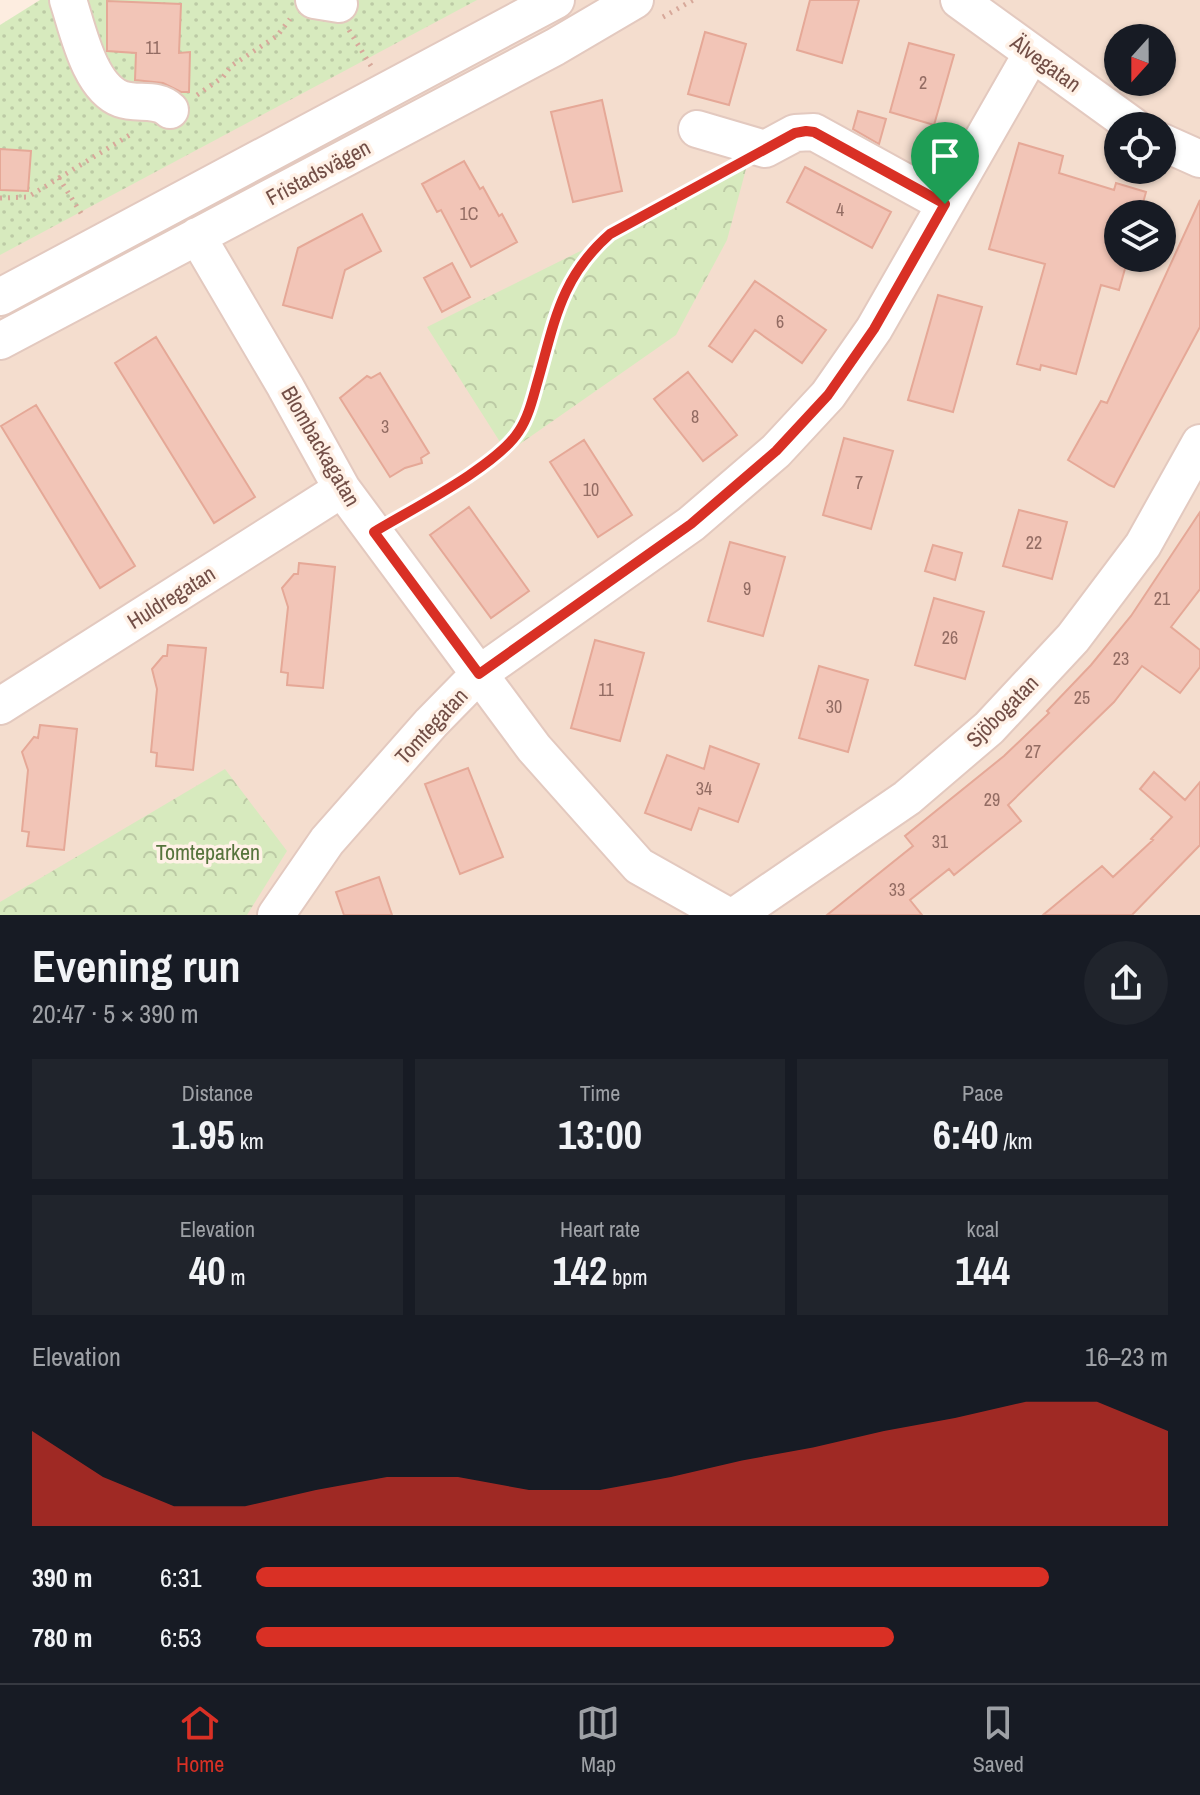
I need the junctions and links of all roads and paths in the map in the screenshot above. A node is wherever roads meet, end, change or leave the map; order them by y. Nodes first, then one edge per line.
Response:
1 (68, 0) edge
2 (556, 0) edge
3 (635, 0) edge
4 (959, 0) edge
5 (1032, 53) junction
6 (170, 110) dead end
7 (1114, 112) edge
8 (697, 129) dead end
9 (1176, 148) edge
10 (765, 149) junction
11 (1200, 159) edge
12 (0, 198) edge
13 (945, 204) junction
14 (86, 221) dead end
15 (197, 236) junction
16 (0, 297) edge
17 (0, 341) edge
18 (1200, 443) edge
19 (342, 489) junction
20 (374, 532) junction
21 (479, 674) junction
22 (0, 706) edge
23 (276, 915) edge
24 (726, 915) edge
25 (736, 915) edge

1 - 6 street
2 - 16 street, Fristadsvägen
3 - 15 street, Fristadsvägen
4 - 5 street, Älvegatan
5 - 7 street, Älvegatan
5 - 13 street, Tomtegatan
8 - 10 street
9 - 11 street
10 - 13 street
10 - 20 path
12 - 14 path
13 - 21 street, Tomtegatan
15 - 17 street, Fristadsvägen
15 - 19 street, Blombackagatan
18 - 25 street, Sjöbogatan
19 - 20 street, Blombackagatan
19 - 22 street, Huldregatan
20 - 21 street, Blombackagatan
21 - 23 street, Tomtegatan
21 - 24 street, Blombackagatan

